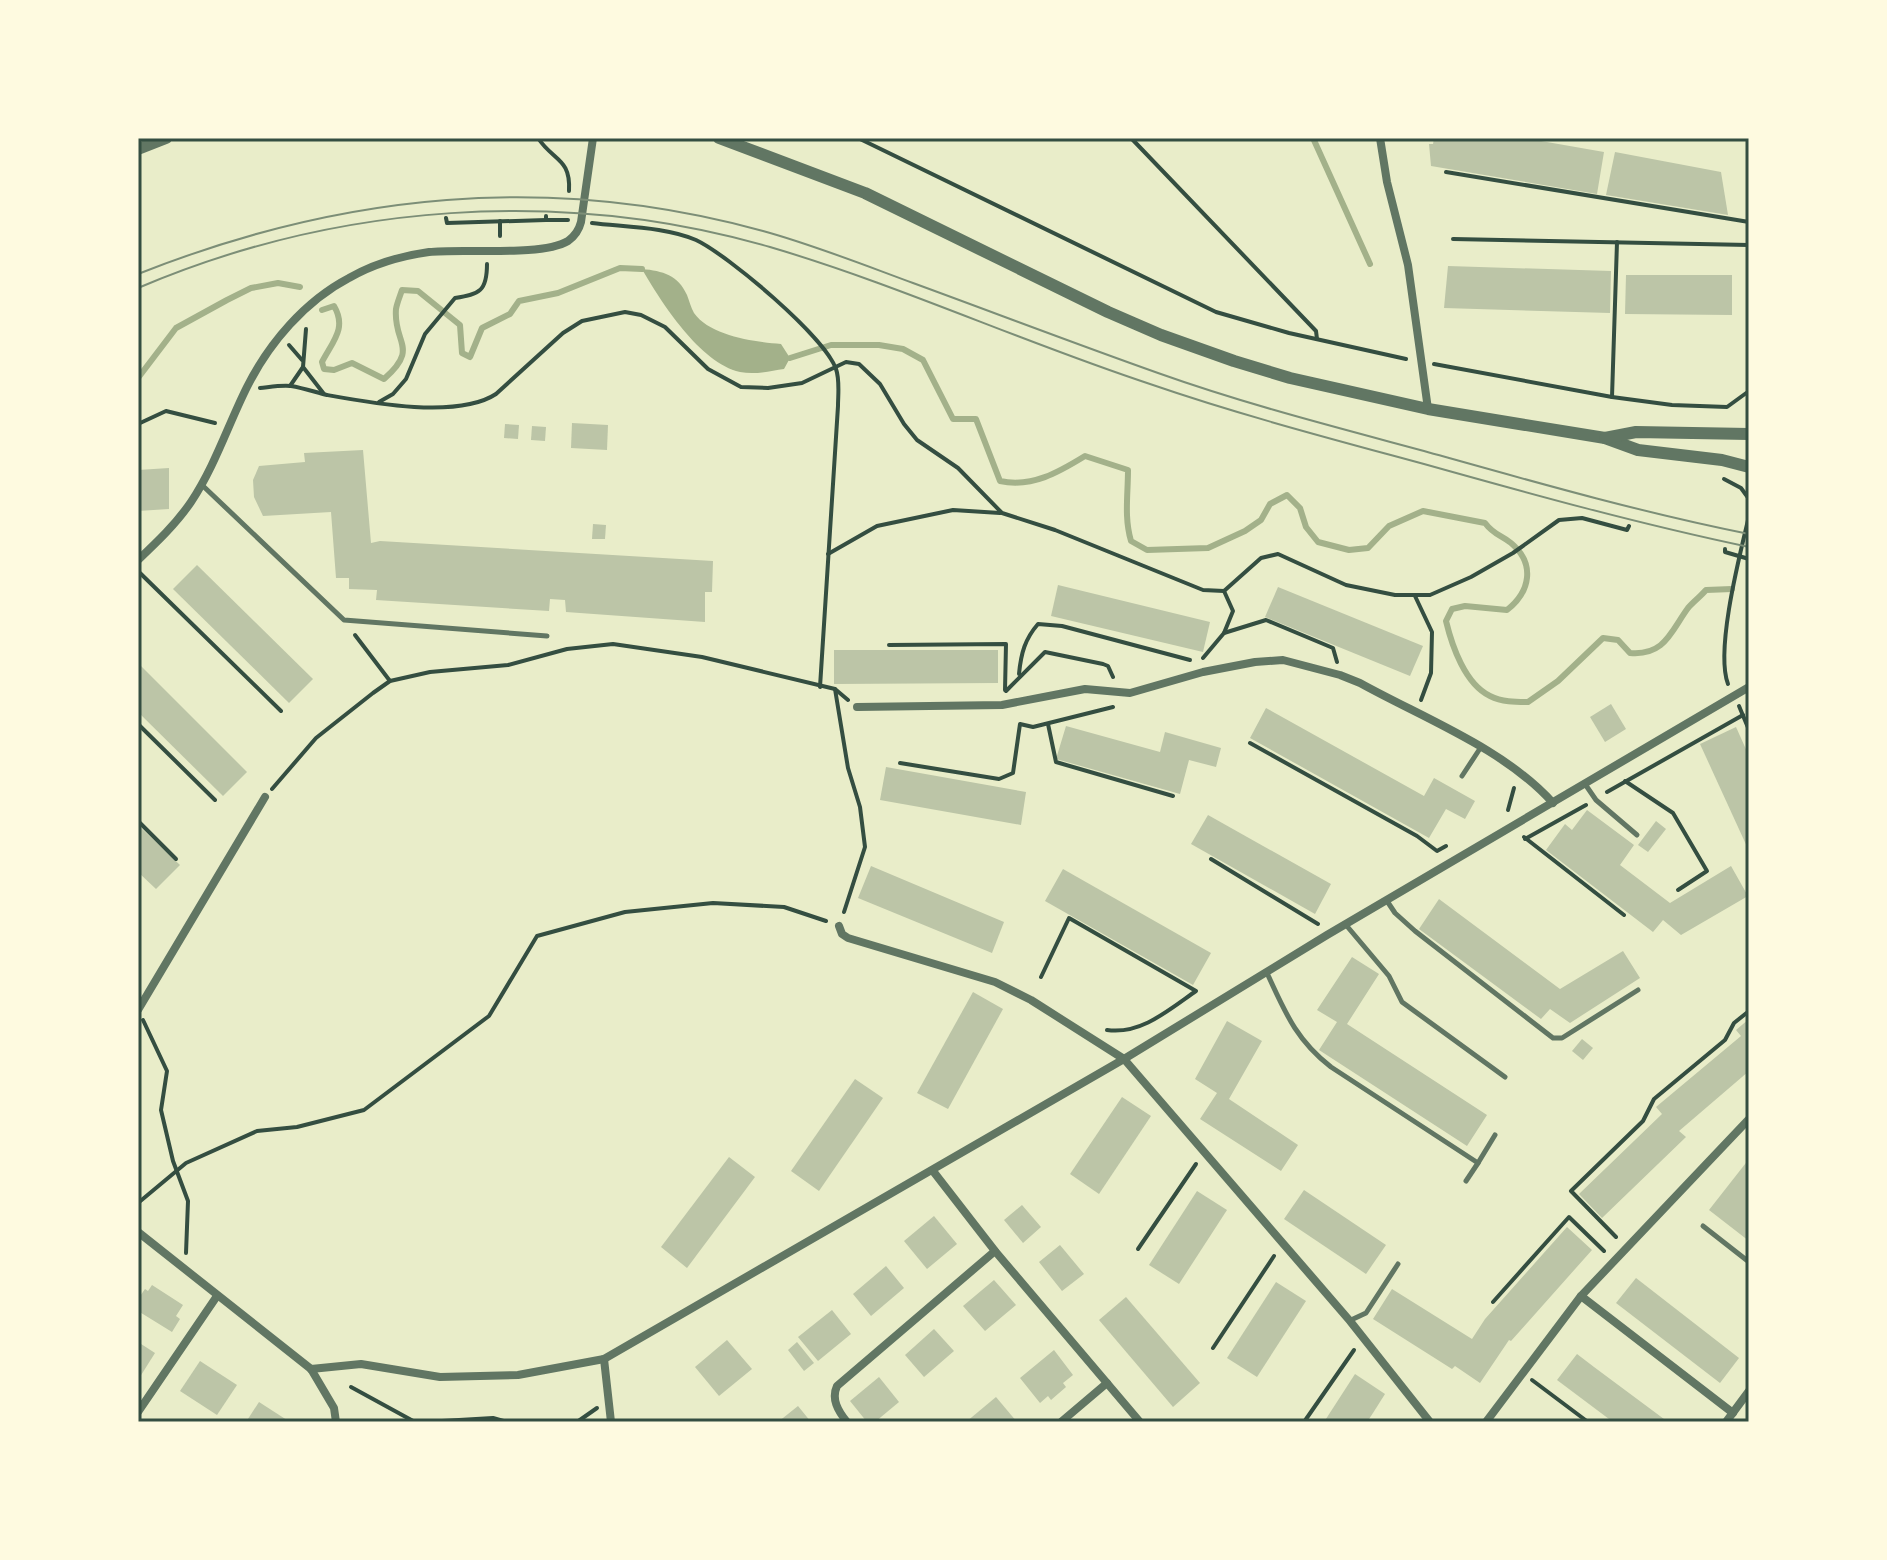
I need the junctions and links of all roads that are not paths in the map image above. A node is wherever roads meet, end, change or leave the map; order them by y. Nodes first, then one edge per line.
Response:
1 (166, 138) edge
2 (593, 138) edge
3 (719, 138) edge
4 (1380, 138) edge
5 (138, 149) edge
6 (1428, 409) junction
7 (1749, 434) edge
8 (1605, 438) junction
9 (1749, 467) edge
10 (201, 484) junction
11 (138, 560) edge
12 (547, 636) dead end
13 (1749, 687) edge
14 (857, 707) road end
15 (1481, 747) junction
16 (1462, 776) dead end
17 (1585, 784) junction
18 (265, 797) road end
19 (1553, 803) junction
20 (1637, 835) dead end
21 (1387, 901) junction
22 (1346, 925) junction
23 (839, 926) road end
24 (1267, 973) junction
25 (1638, 990) dead end
26 (138, 1010) edge
27 (1124, 1059) junction
28 (1505, 1077) dead end
29 (1749, 1119) edge
30 (1495, 1135) dead end
31 (1478, 1163) junction
32 (933, 1171) junction
33 (1466, 1181) dead end
34 (1703, 1226) dead end
35 (138, 1232) edge
36 (995, 1251) junction
37 (1749, 1262) edge
38 (1398, 1264) dead end
39 (217, 1296) junction
40 (1581, 1296) junction
41 (1350, 1321) junction
42 (604, 1359) junction
43 (311, 1369) junction
44 (1107, 1383) junction
45 (1749, 1391) edge
46 (138, 1412) edge
47 (1733, 1413) junction
48 (336, 1422) edge
49 (611, 1422) edge
50 (847, 1422) edge
51 (1061, 1422) edge
52 (1140, 1422) edge
53 (1430, 1422) edge
54 (1486, 1422) edge
55 (1726, 1422) edge

1 - 5 street
2 - 10 street
3 - 6 street
4 - 6 street
6 - 8 street
7 - 8 street
8 - 9 street
10 - 11 street
10 - 12 lane
13 - 17 street
14 - 15 street
15 - 16 lane
15 - 19 street
17 - 19 street
17 - 20 lane
18 - 26 street
19 - 21 street
21 - 22 street
21 - 25 lane
22 - 24 street
22 - 28 lane
23 - 27 street
24 - 27 street
24 - 31 lane
27 - 32 street
27 - 41 street
29 - 40 street
30 - 31 lane
31 - 33 lane
32 - 36 street
32 - 42 street
34 - 37 lane
35 - 39 street
36 - 44 street
36 - 50 street
38 - 41 lane
39 - 43 street
39 - 46 street
40 - 47 street
40 - 54 street
41 - 53 street
42 - 43 street
42 - 49 street
43 - 48 street
44 - 51 street
44 - 52 street
45 - 47 street
47 - 55 street

